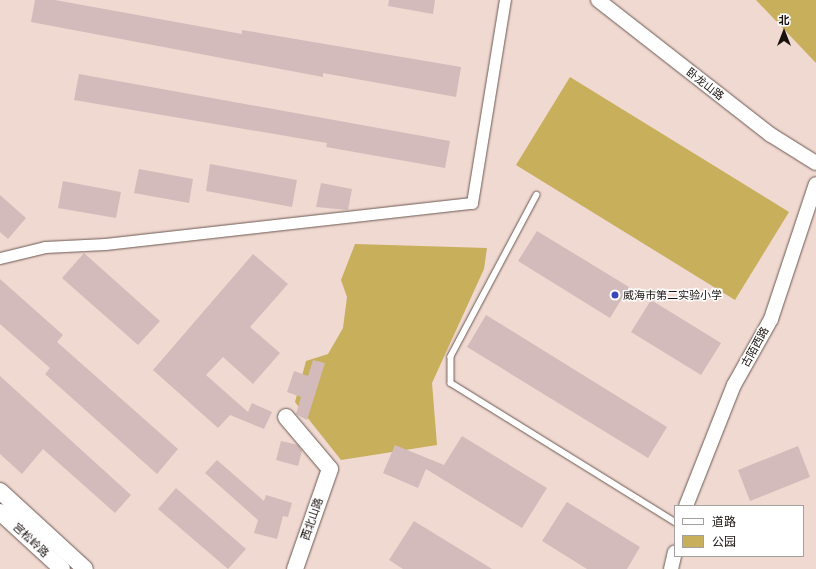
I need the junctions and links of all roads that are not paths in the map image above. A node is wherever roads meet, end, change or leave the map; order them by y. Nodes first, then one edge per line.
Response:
1 (505, 0) edge
2 (598, 0) edge
3 (816, 163) edge
4 (816, 184) edge
5 (538, 195) dead end
6 (0, 258) edge
7 (286, 418) dead end
8 (0, 491) edge
9 (686, 505) edge
10 (0, 512) edge
11 (674, 521) edge
12 (674, 556) edge
13 (62, 569) edge
14 (85, 569) edge
15 (295, 569) edge
16 (671, 569) edge

1 - 6 street
2 - 3 street, 卧龙山路
4 - 9 street, 古陌西路
5 - 11 lane
7 - 15 main road, 西北山路
8 - 14 main road
10 - 13 main road, 宫松岭路
12 - 16 street

